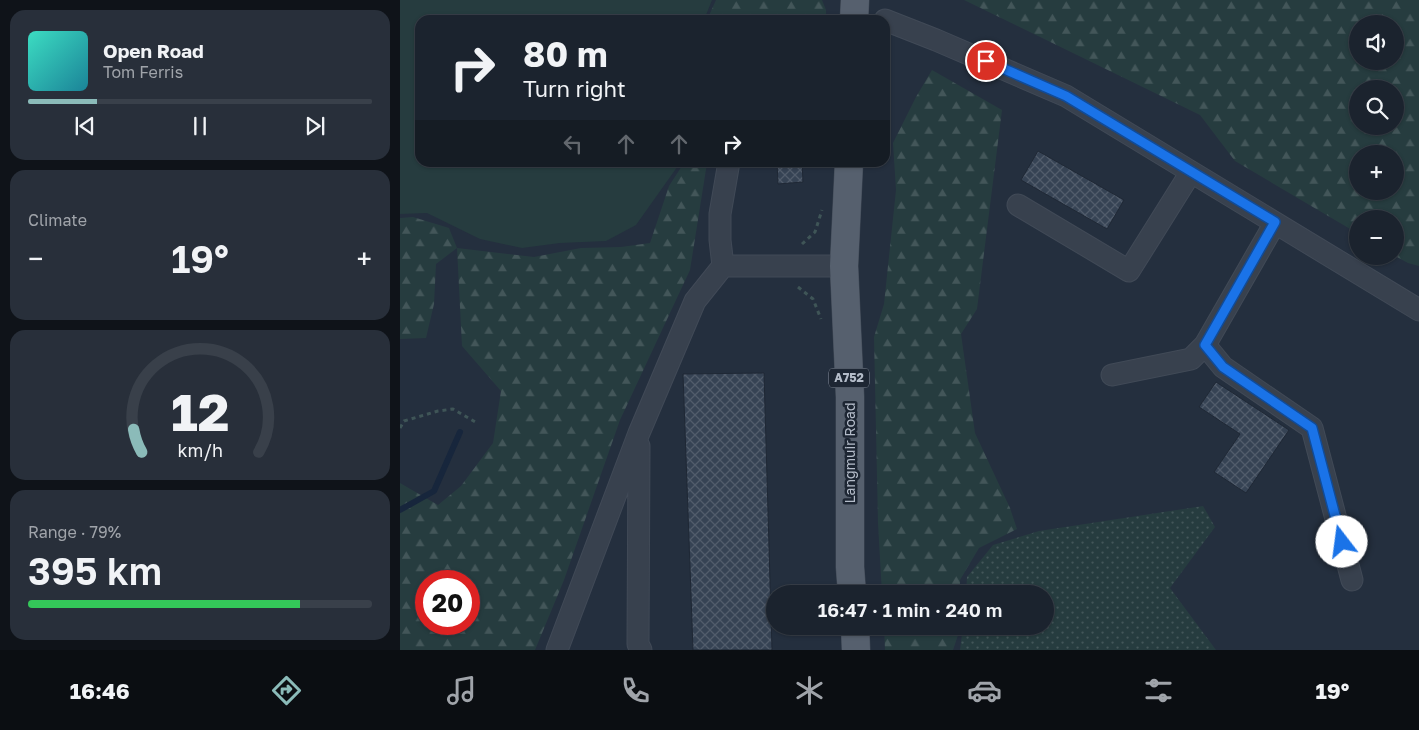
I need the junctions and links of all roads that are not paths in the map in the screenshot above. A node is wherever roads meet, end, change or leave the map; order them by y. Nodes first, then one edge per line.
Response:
1 (855, 10) edge
2 (870, 15) edge
3 (890, 22) edge
4 (728, 167) edge
5 (849, 167) edge
6 (1191, 172) junction
7 (1018, 205) dead end
8 (1275, 222) junction
9 (723, 266) junction
10 (844, 266) junction
11 (1419, 310) edge
12 (1205, 345) junction
13 (1112, 375) dead end
14 (638, 433) junction
15 (1352, 580) dead end
16 (851, 585) edge
17 (855, 635) edge
18 (557, 650) edge
19 (641, 650) edge
20 (856, 650) edge

1 - 2 street
3 - 6 street
4 - 9 street
5 - 10 main road, Langmuir Road / A752
6 - 7 street
6 - 8 street
8 - 11 street
8 - 12 street
9 - 10 street
9 - 14 street
10 - 16 main road, Langmuir Road / A752
12 - 13 street
12 - 15 street
14 - 18 street
14 - 19 street
17 - 20 main road

